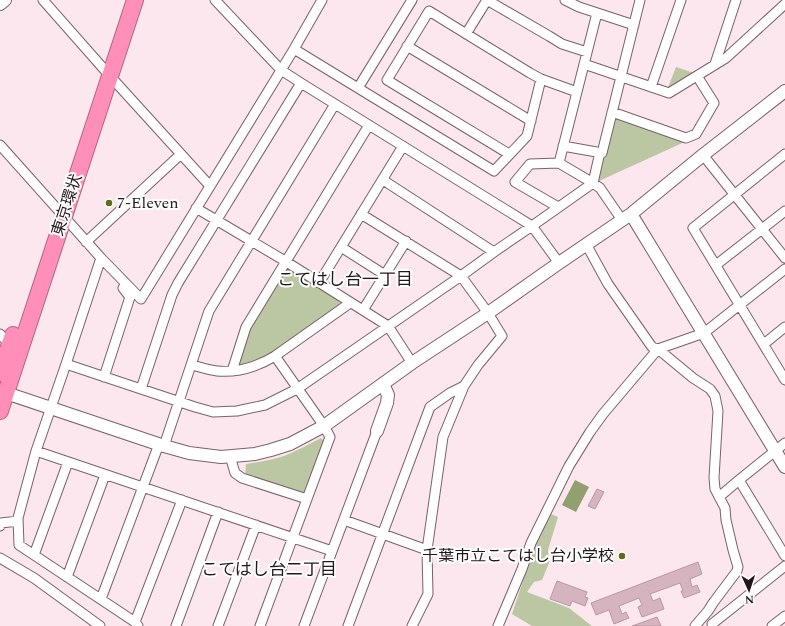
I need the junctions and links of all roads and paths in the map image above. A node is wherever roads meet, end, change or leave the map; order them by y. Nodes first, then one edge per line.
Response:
1 (5, 0) edge
2 (43, 0) edge
3 (126, 0) edge
4 (136, 0) edge
5 (215, 0) edge
6 (322, 0) edge
7 (412, 0) edge
8 (487, 0) edge
9 (565, 0) edge
10 (640, 0) edge
11 (681, 0) edge
12 (736, 0) edge
13 (0, 4) edge
14 (785, 4) edge
15 (597, 13) junction
16 (634, 25) junction
17 (466, 34) junction
18 (408, 46) junction
19 (294, 49) junction
20 (587, 52) junction
21 (584, 64) junction
22 (715, 64) junction
23 (281, 70) junction
24 (107, 72) junction
25 (697, 76) junction
26 (621, 77) junction
27 (541, 79) junction
28 (301, 83) junction
29 (652, 87) junction
30 (358, 88) junction
31 (785, 91) edge
32 (577, 92) junction
33 (335, 104) junction
34 (612, 112) junction
35 (531, 120) junction
36 (369, 125) junction
37 (0, 145) edge
38 (403, 146) junction
39 (563, 146) junction
40 (600, 152) junction
41 (181, 154) junction
42 (509, 154) junction
43 (785, 154) edge
44 (703, 155) junction
45 (559, 163) junction
46 (383, 180) junction
47 (593, 183) junction
48 (210, 186) junction
49 (734, 195) junction
50 (196, 208) junction
51 (558, 208) junction
52 (785, 211) edge
53 (60, 212) junction
54 (361, 214) junction
55 (627, 217) junction
56 (217, 221) junction
57 (532, 226) junction
58 (762, 229) junction
59 (251, 241) junction
60 (406, 241) junction
61 (86, 242) junction
62 (586, 244) junction
63 (341, 247) junction
64 (494, 252) junction
65 (100, 258) junction
66 (785, 258) edge
67 (285, 261) junction
68 (558, 263) junction
69 (716, 265) junction
70 (785, 269) edge
71 (385, 275) junction
72 (461, 276) junction
73 (121, 279) junction
74 (319, 283) junction
75 (350, 303) junction
76 (740, 305) junction
77 (363, 310) junction
78 (488, 313) junction
79 (388, 326) junction
80 (785, 327) edge
81 (704, 333) junction
82 (5, 339) edge
83 (764, 344) junction
84 (658, 349) junction
85 (274, 356) junction
86 (66, 364) junction
87 (412, 364) junction
88 (192, 365) junction
89 (232, 371) junction
90 (0, 373) edge
91 (104, 377) junction
92 (785, 380) edge
93 (383, 384) junction
94 (464, 386) junction
95 (141, 389) junction
96 (297, 389) junction
97 (3, 392) edge
98 (179, 402) junction
99 (51, 408) junction
100 (0, 410) edge
101 (324, 426) junction
102 (377, 431) joint
103 (785, 443) edge
104 (162, 445) junction
105 (36, 451) junction
106 (775, 451) junction
107 (230, 456) junction
108 (68, 462) junction
109 (785, 467) edge
110 (105, 475) junction
111 (739, 480) junction
112 (143, 487) junction
113 (720, 497) junction
114 (182, 500) junction
115 (307, 500) junction
116 (218, 512) junction
117 (344, 520) junction
118 (18, 521) junction
119 (1, 524) edge
120 (256, 525) junction
121 (382, 535) junction
122 (293, 537) junction
123 (427, 550) junction
124 (332, 551) junction
125 (34, 554) junction
126 (785, 556) edge
127 (0, 558) edge
128 (785, 566) edge
129 (67, 577) junction
130 (101, 599) junction
131 (708, 611) junction
132 (785, 616) edge
133 (136, 624) edge
134 (712, 625) edge
135 (775, 625) edge
136 (100, 626) edge
137 (176, 626) edge
138 (218, 626) edge
139 (260, 626) edge
140 (304, 626) edge
141 (348, 626) edge
142 (412, 626) edge
143 (498, 626) edge
144 (695, 626) edge

1 - 13 street
2 - 24 street
3 - 24 highway, 東京環状
4 - 24 highway, 東京環状
5 - 23 street
6 - 19 street
7 - 30 street
8 - 17 street
8 - 20 street
9 - 15 street
10 - 16 street
11 - 29 street
12 - 22 street
14 - 22 street
15 - 16 street
15 - 20 street
16 - 26 street
17 - 18 street
17 - 27 street
18 - 35 street
18 - 42 street
19 - 23 street
19 - 30 street
20 - 21 street
21 - 26 street
21 - 32 street
22 - 25 street
23 - 28 street
23 - 48 street
24 - 41 street
24 - 53 highway, 東京環状
25 - 29 street
25 - 34 street
26 - 29 street
26 - 34 street
27 - 32 street
27 - 35 street
28 - 33 street
28 - 56 street
30 - 42 street
31 - 44 street
32 - 39 street
33 - 36 street
33 - 59 street
34 - 40 street
35 - 42 street
36 - 38 street
36 - 67 street
37 - 53 street
38 - 46 street
38 - 57 street
39 - 40 street
39 - 45 street
40 - 47 street
41 - 48 street
41 - 61 street
43 - 49 street
44 - 49 street
44 - 55 street
45 - 47 street
45 - 51 street
46 - 54 street
46 - 64 street
47 - 51 street
47 - 55 street
48 - 50 street
49 - 58 street
49 - 69 street
50 - 56 street
50 - 73 street
51 - 57 street
52 - 58 street
53 - 61 street
53 - 82 highway, 東京環状
53 - 97 highway, 東京環状
54 - 60 street
54 - 63 street
55 - 62 street
55 - 81 street
56 - 59 street
56 - 95 street
57 - 64 street
57 - 68 street
58 - 66 street
58 - 69 street
59 - 67 street
59 - 88 street
60 - 71 street
60 - 72 street
61 - 65 street
62 - 68 street
62 - 84 street
63 - 71 street
63 - 74 street
64 - 72 street
65 - 73 street
65 - 86 street
67 - 74 street
67 - 89 street
68 - 78 street
69 - 76 street
70 - 76 street
71 - 77 street
72 - 78 street
72 - 79 street
73 - 91 street
74 - 75 street
75 - 77 street
75 - 85 street
76 - 81 street
76 - 83 street
77 - 79 street
78 - 87 street
78 - 94 street
79 - 87 street
79 - 96 street
80 - 83 street
81 - 84 street
81 - 106 street
82 - 90 highway, 東京環状
83 - 92 street
84 - 113 street
84 - 143 street
85 - 89 street
85 - 96 street
86 - 91 street
86 - 99 street
87 - 93 street
88 - 89 street
88 - 98 street
91 - 95 street
93 - 101 street
93 - 102 street
94 - 121 street
94 - 123 street
95 - 98 street
96 - 98 street
96 - 101 street
97 - 99 street
97 - 100 highway, 東京環状
98 - 104 street
99 - 104 street
99 - 105 street
101 - 107 street
101 - 115 street
102 - 117 street
103 - 106 street
104 - 107 street
104 - 112 street
105 - 108 street
105 - 118 street
106 - 109 street
106 - 111 street
107 - 115 street
108 - 110 street
108 - 125 street
110 - 112 street
110 - 129 street
111 - 113 street
111 - 126 street
112 - 114 street
112 - 130 street
113 - 131 street
114 - 116 street
114 - 133 street
115 - 122 street
116 - 120 street
116 - 137 street
117 - 121 street
117 - 124 street
118 - 119 street
118 - 125 street
120 - 122 street
120 - 138 street
121 - 123 street
121 - 141 street
122 - 124 street
122 - 139 street
123 - 142 street
124 - 140 street
125 - 129 street
127 - 136 street
128 - 134 street
129 - 130 street
130 - 133 street
131 - 134 street
131 - 144 street
132 - 135 street

